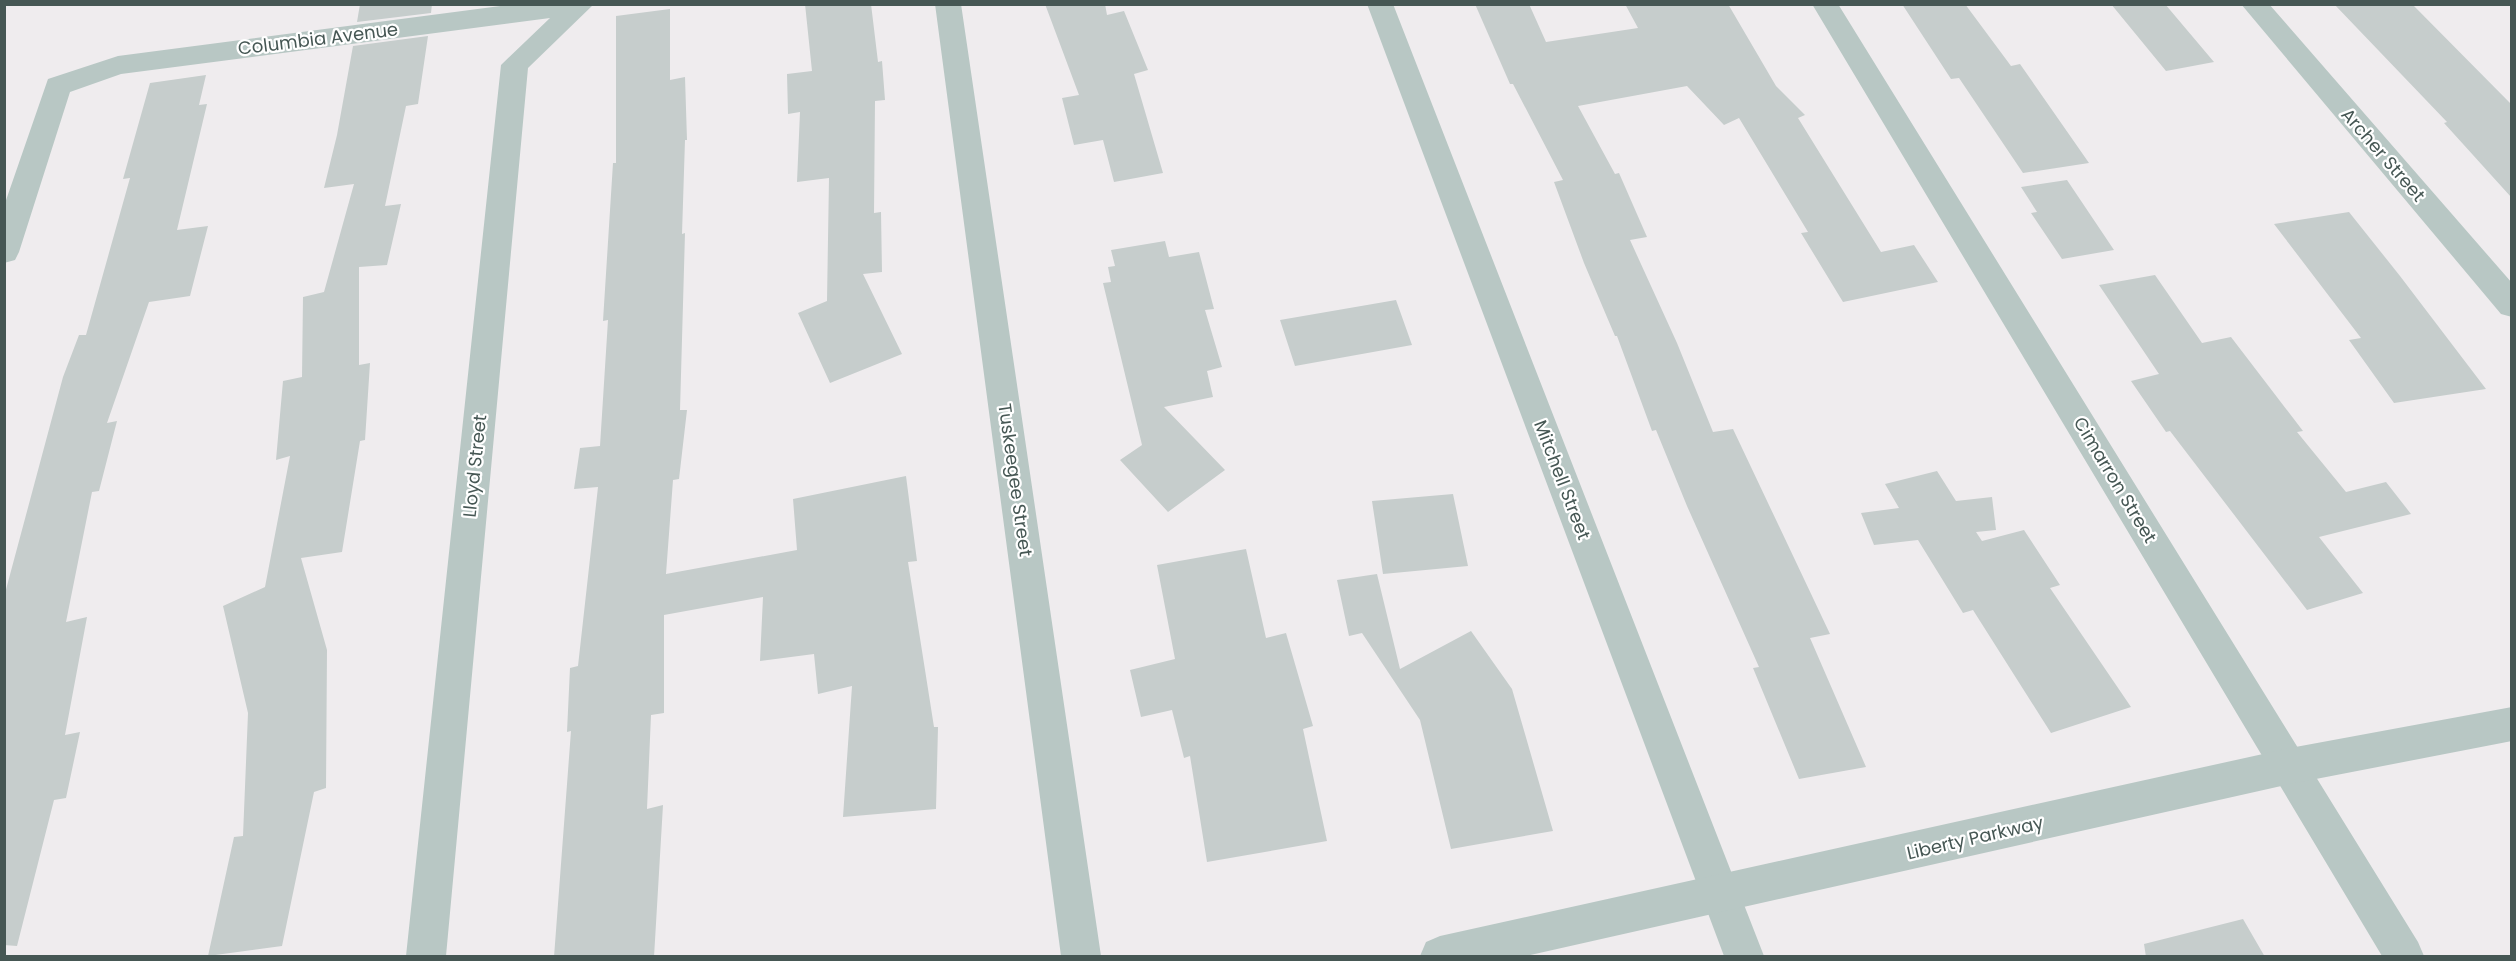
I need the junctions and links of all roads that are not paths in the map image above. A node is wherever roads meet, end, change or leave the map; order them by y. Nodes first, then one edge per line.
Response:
1 (948, 4) edge
2 (1380, 4) edge
3 (1825, 4) edge
4 (2254, 4) edge
5 (580, 5) edge
6 (4, 252) edge
7 (2511, 305) edge
8 (2511, 724) edge
9 (2290, 766) junction
10 (1721, 895) junction
11 (426, 957) edge
12 (1081, 957) edge
13 (1440, 957) edge
14 (1744, 957) edge
15 (2404, 957) edge

1 - 12 street, Tuskeegee Street
2 - 10 street, Mitchell Street
3 - 9 street, Cimarron Street
4 - 7 street, Archer Street
5 - 6 street, Columbia Avenue
5 - 11 street, Lloyd Street
8 - 9 street, Liberty Parkway
9 - 10 street, Liberty Parkway
9 - 15 street, Cimarron Street
10 - 13 street, Liberty Parkway
10 - 14 street, Mitchell Street

